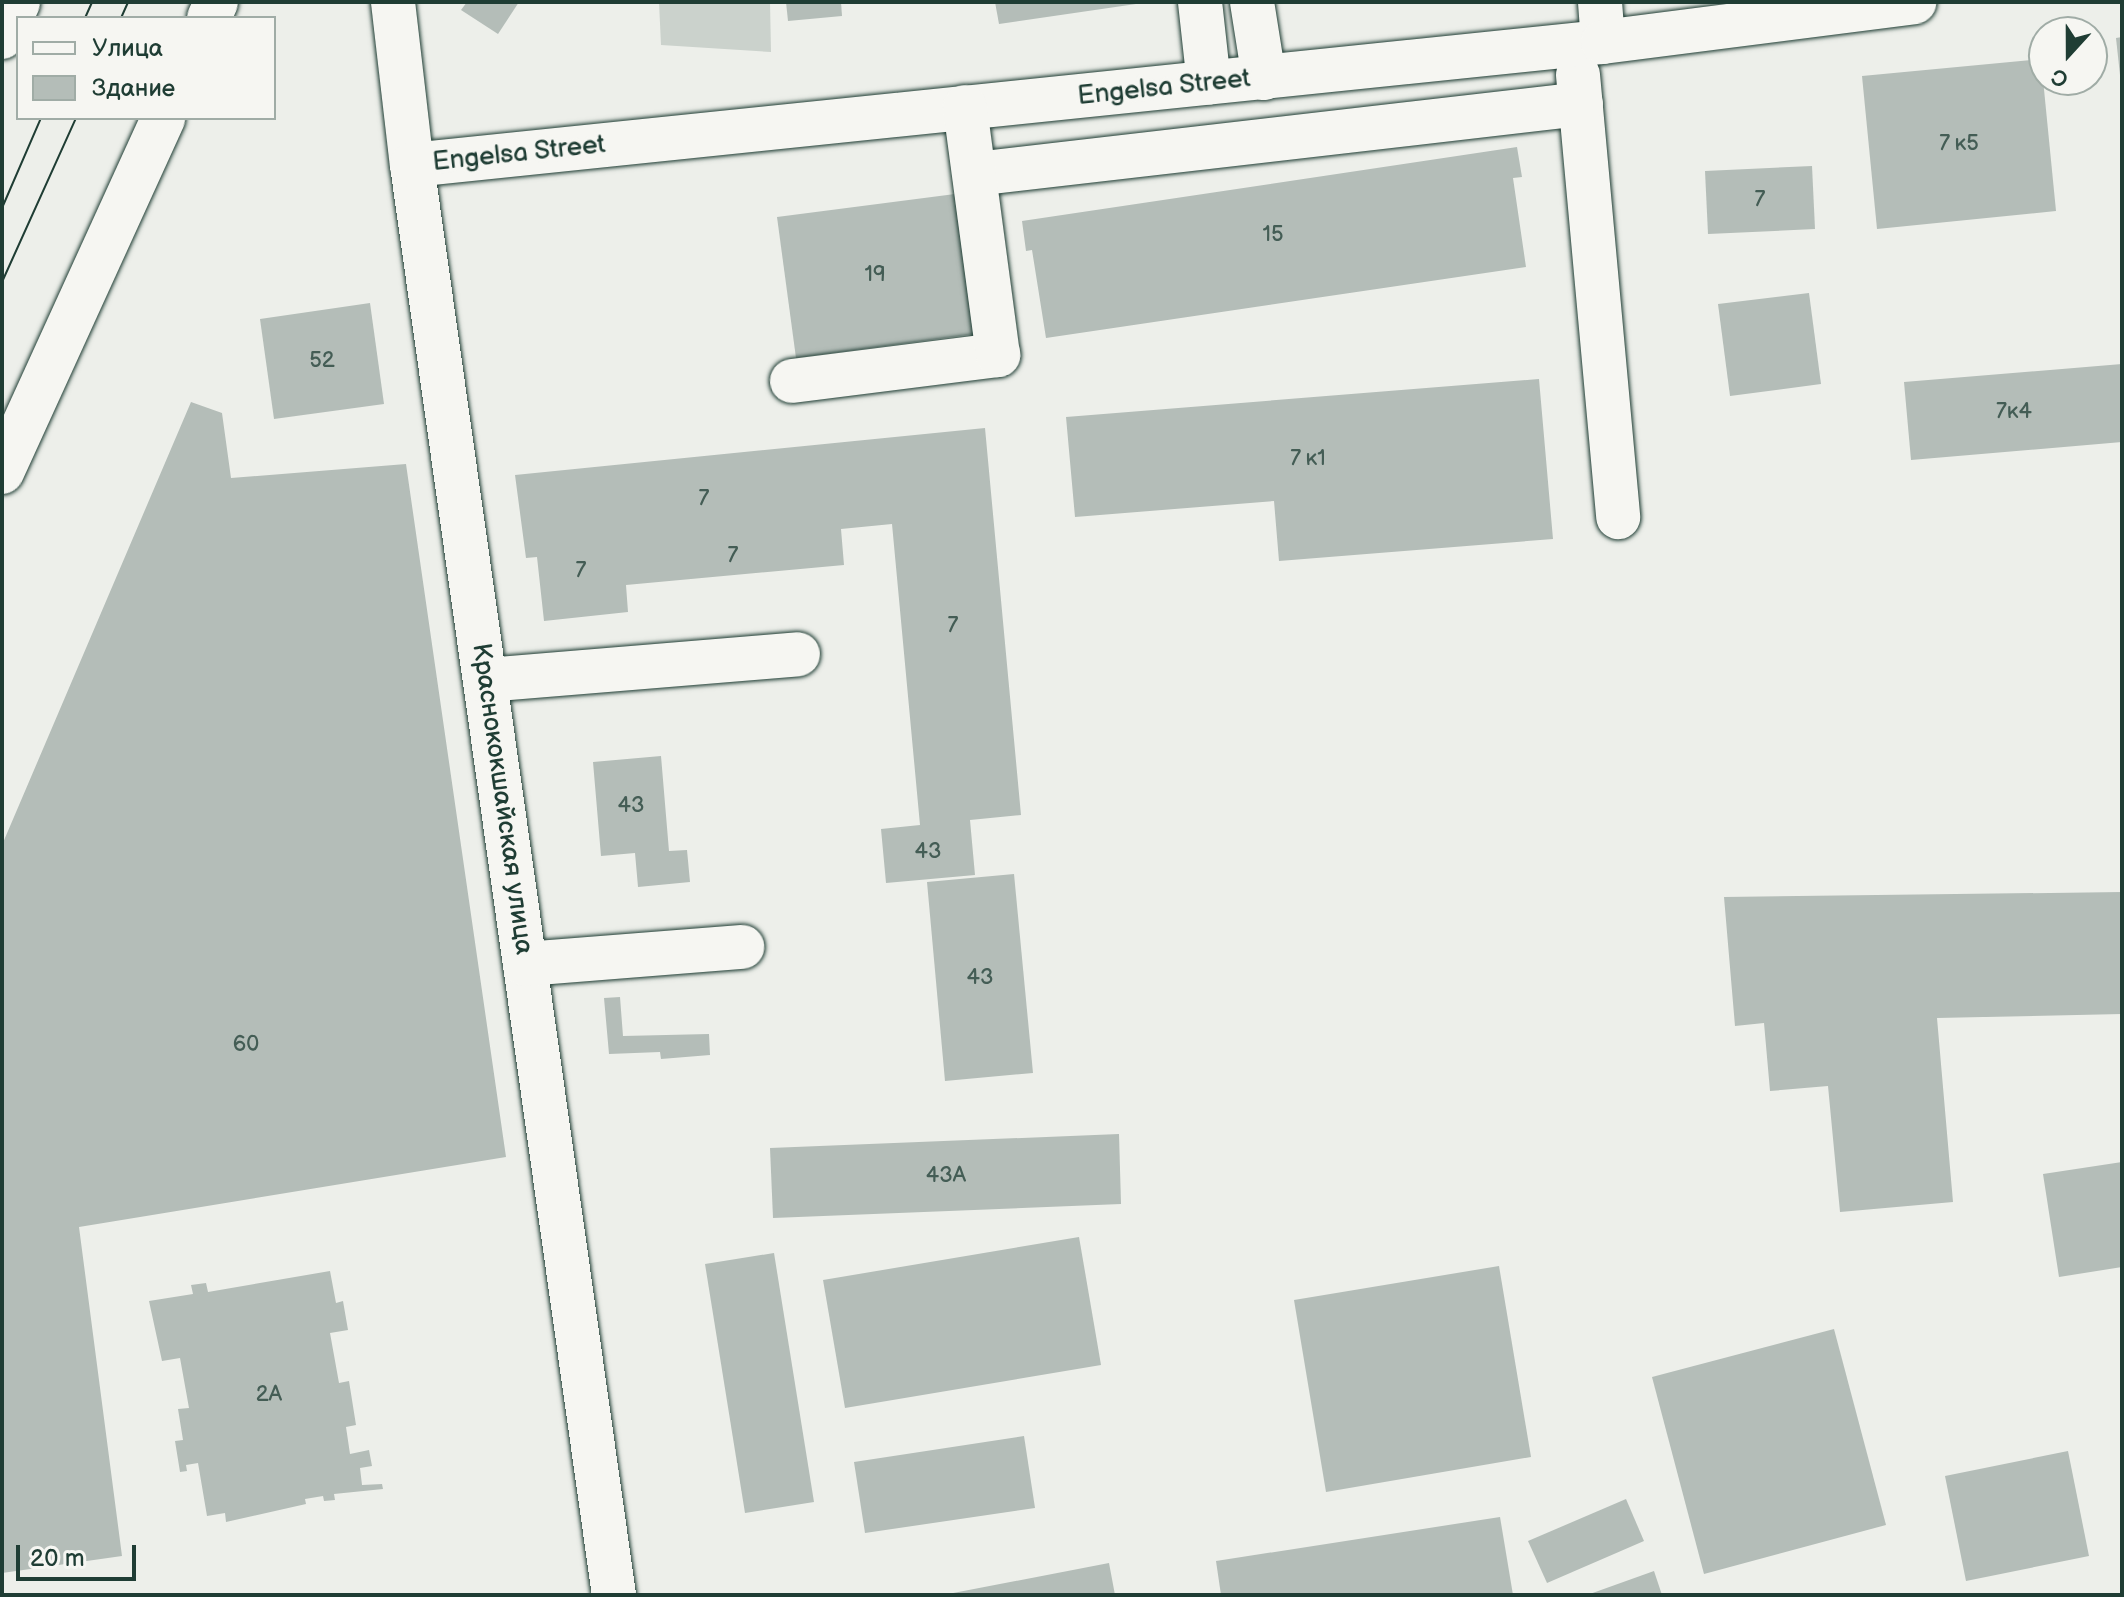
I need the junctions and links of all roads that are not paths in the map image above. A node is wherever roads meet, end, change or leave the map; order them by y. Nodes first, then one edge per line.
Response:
1 (18, 2) edge
2 (393, 2) edge
3 (1200, 2) edge
4 (1252, 2) edge
5 (1903, 3) edge
6 (1593, 30) edge
7 (2, 37) edge
8 (1264, 78) junction
9 (1209, 83) junction
10 (1581, 104) junction
11 (965, 107) junction
12 (162, 120) edge
13 (412, 165) junction
14 (975, 174) junction
15 (792, 381) dead end
16 (2, 472) edge
17 (1618, 517) dead end
18 (798, 654) dead end
19 (485, 680) junction
20 (742, 947) dead end
21 (525, 964) junction
22 (614, 1595) edge

1 - 7 street
2 - 13 street, Краснококшайская улица
3 - 9 street
4 - 8 street
5 - 6 street, Engelsa Street
6 - 8 street, Engelsa Street
6 - 10 street
8 - 9 street, Engelsa Street
9 - 11 street, Engelsa Street
10 - 14 street
10 - 17 street
11 - 13 street, Engelsa Street
11 - 14 street
12 - 16 street
13 - 19 street, Краснококшайская улица
14 - 15 street
18 - 19 street
19 - 21 street, Краснококшайская улица
20 - 21 street
21 - 22 street, Краснококшайская улица

